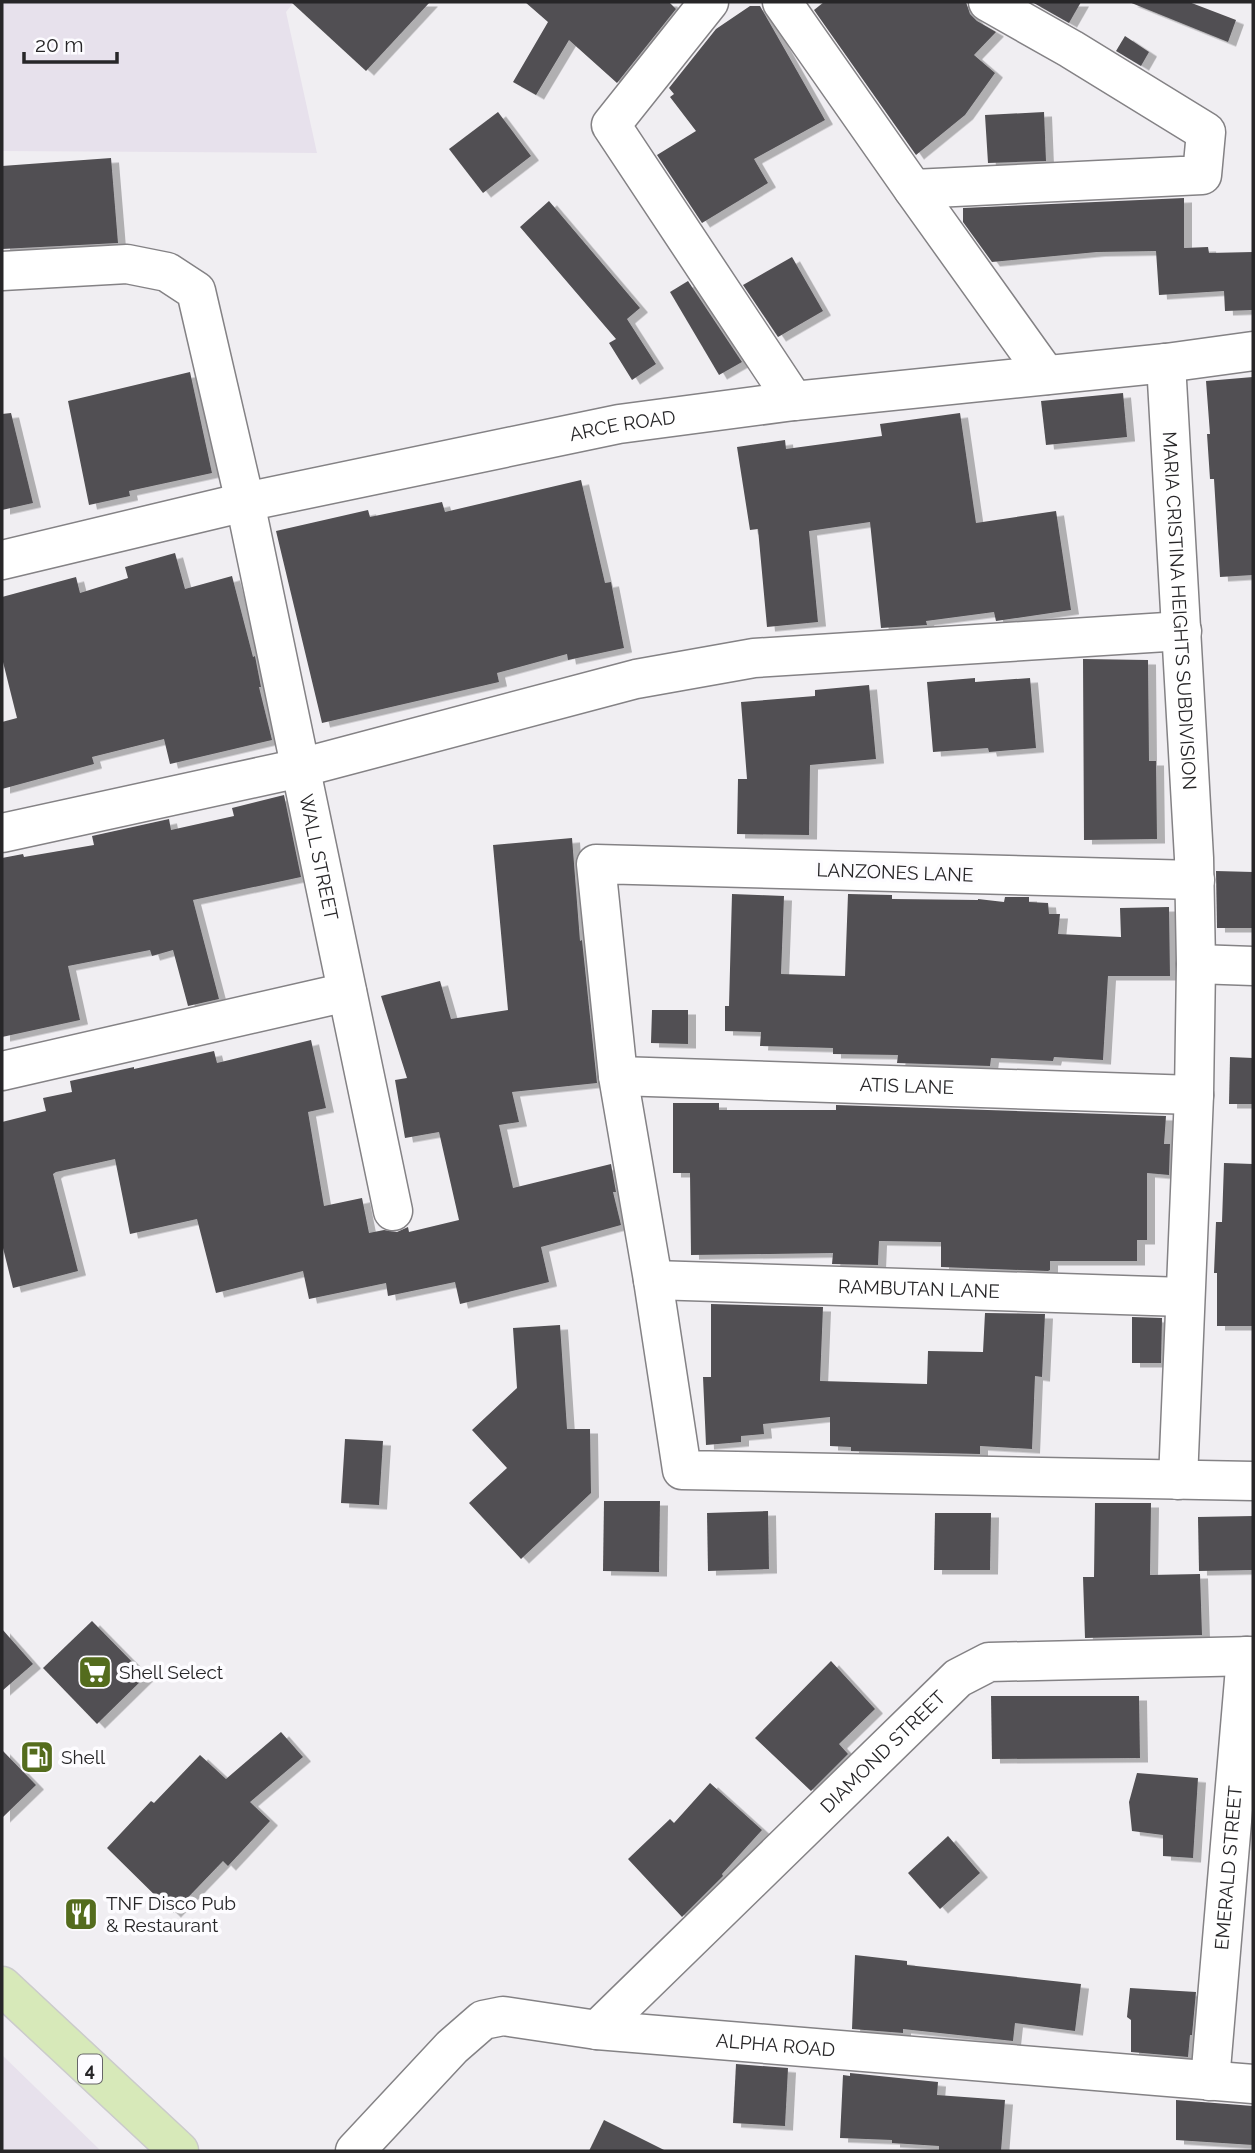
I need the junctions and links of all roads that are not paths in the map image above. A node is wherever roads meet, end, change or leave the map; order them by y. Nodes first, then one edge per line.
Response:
1 (709, 2) edge
2 (782, 2) edge
3 (988, 2) edge
4 (913, 190) junction
5 (2, 271) edge
6 (1253, 351) edge
7 (1167, 363) junction
8 (1046, 375) junction
9 (794, 401) junction
10 (246, 502) junction
11 (2, 560) edge
12 (1182, 631) junction
13 (300, 768) junction
14 (2, 833) edge
15 (1194, 869) junction
16 (1196, 964) junction
17 (1253, 966) edge
18 (347, 992) junction
19 (2, 1071) edge
20 (618, 1076) junction
21 (1194, 1095) junction
22 (393, 1211) dead end
23 (653, 1280) junction
24 (1185, 1297) junction
25 (1178, 1480) junction
26 (1253, 1480) edge
27 (1249, 1656) edge
28 (2, 1986) edge
29 (597, 2030) junction
30 (1210, 2081) junction
31 (1253, 2084) edge
32 (179, 2151) edge
33 (355, 2151) edge

1 - 9 street
2 - 4 street
3 - 4 street
4 - 8 street
5 - 10 street, WALL STREET
6 - 7 street, ARCE ROAD
7 - 8 street, ARCE ROAD
7 - 12 street, MARIA CRISTINA HEIGHTS SUBDIVISION
8 - 9 street, ARCE ROAD
9 - 10 street, ARCE ROAD
10 - 11 street, ARCE ROAD
10 - 13 street, WALL STREET
12 - 13 street
12 - 15 street, MARIA CRISTINA HEIGHTS SUBDIVISION
13 - 14 street
13 - 18 street, WALL STREET
15 - 16 street, MARIA CRISTINA HEIGHTS SUBDIVISION
15 - 20 street, LANZONES LANE
16 - 17 street
16 - 21 street, MARIA CRISTINA HEIGHTS SUBDIVISION
18 - 19 street
18 - 22 street, WALL STREET
20 - 21 street, ATIS LANE
20 - 23 street
21 - 24 street, MARIA CRISTINA HEIGHTS SUBDIVISION
23 - 24 street, RAMBUTAN LANE
23 - 25 street
24 - 25 street, MARIA CRISTINA HEIGHTS SUBDIVISION
25 - 26 street
27 - 29 street, DIAMOND STREET
27 - 30 street, EMERALD STREET
28 - 32 main road, 4
29 - 30 street, ALPHA ROAD
29 - 33 street, ALPHA ROAD
30 - 31 street, ALPHA ROAD

